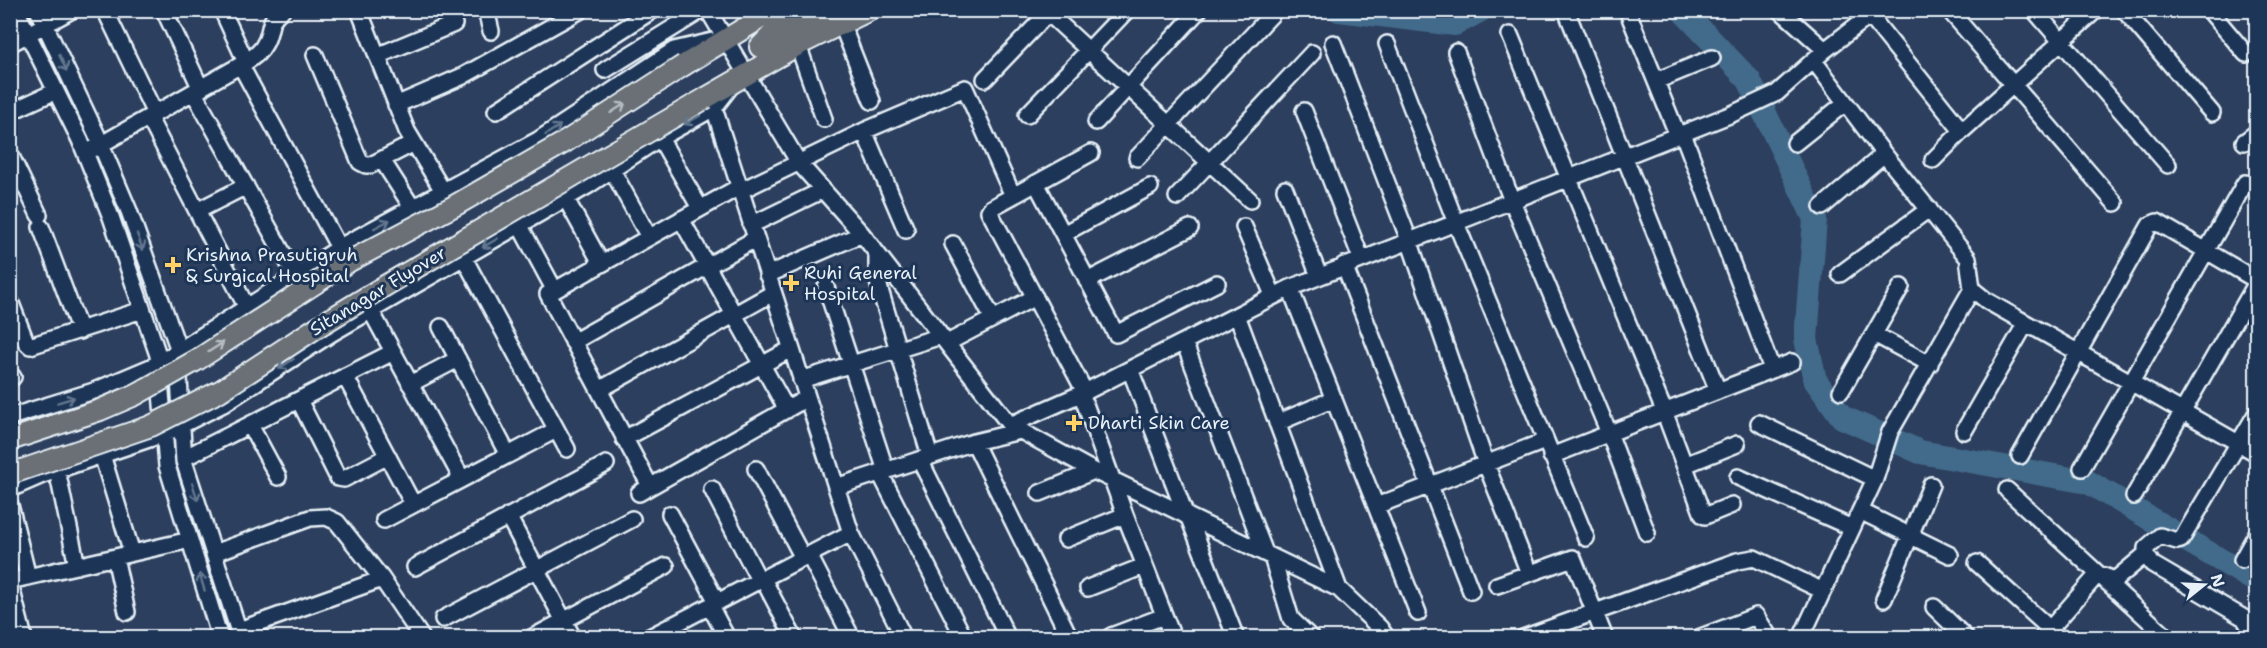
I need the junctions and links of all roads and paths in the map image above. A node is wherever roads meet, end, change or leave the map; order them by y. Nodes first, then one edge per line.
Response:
1 (16, 10) edge
2 (38, 10) edge
3 (72, 10) edge
4 (105, 10) edge
5 (164, 10) edge
6 (222, 10) edge
7 (282, 10) edge
8 (359, 10) edge
9 (581, 10) edge
10 (653, 10) edge
11 (702, 10) edge
12 (708, 10) edge
13 (774, 10) edge
14 (806, 10) edge
15 (870, 10) edge
16 (1127, 10) edge
17 (1199, 10) edge
18 (1566, 10) edge
19 (1627, 10) edge
20 (1780, 10) edge
21 (1949, 10) edge
22 (2034, 10) edge
23 (2096, 10) edge
24 (2124, 10) edge
25 (2209, 10) edge
26 (488, 12) edge
27 (1048, 12) edge
28 (1873, 13) edge
29 (1272, 14) dead end
30 (841, 18) edge
31 (454, 24) dead end
32 (45, 25) junction
33 (491, 31) dead end
34 (30, 35) junction
35 (1510, 35) dead end
36 (726, 39) junction
37 (1333, 43) dead end
38 (2061, 43) junction
39 (10, 44) edge
40 (1387, 44) dead end
41 (798, 45) junction
42 (1825, 50) junction
43 (1088, 51) junction
44 (1456, 52) dead end
45 (1312, 53) dead end
46 (2246, 54) dead end
47 (315, 55) dead end
48 (377, 56) junction
49 (1712, 58) dead end
50 (1814, 61) junction
51 (243, 64) junction
52 (605, 70) dead end
53 (740, 78) junction
54 (985, 79) dead end
55 (1656, 81) junction
56 (2014, 85) junction
57 (1128, 89) junction
58 (56, 91) junction
59 (198, 91) junction
60 (872, 100) dead end
61 (710, 103) junction
62 (1845, 103) junction
63 (396, 105) junction
64 (496, 111) dead end
65 (1304, 111) dead end
66 (10, 112) edge
67 (2212, 113) dead end
68 (1027, 115) dead end
69 (152, 116) junction
70 (824, 119) dead end
71 (1096, 122) dead end
72 (1168, 125) junction
73 (864, 131) junction
74 (1962, 131) junction
75 (1681, 135) junction
76 (660, 138) junction
77 (414, 143) junction
78 (1795, 143) dead end
79 (101, 145) junction
80 (85, 153) junction
81 (1091, 153) dead end
82 (10, 154) edge
83 (1884, 154) junction
84 (1624, 157) junction
85 (1137, 158) dead end
86 (382, 160) junction
87 (1933, 160) dead end
88 (1210, 162) junction
89 (799, 163) junction
90 (2168, 165) dead end
91 (612, 170) junction
92 (1568, 179) junction
93 (1036, 183) junction
94 (2245, 183) dead end
95 (246, 186) junction
96 (1150, 187) dead end
97 (739, 189) junction
98 (1285, 189) dead end
99 (823, 190) junction
100 (443, 191) junction
101 (1013, 196) junction
102 (1177, 197) dead end
103 (566, 199) junction
104 (1250, 200) dead end
105 (1512, 201) junction
106 (2115, 202) dead end
107 (412, 207) junction
108 (1822, 207) dead end
109 (700, 208) junction
110 (1929, 209) junction
111 (197, 211) junction
112 (681, 219) junction
113 (1456, 223) junction
114 (520, 226) junction
115 (1244, 227) dead end
116 (1190, 228) dead end
117 (906, 230) dead end
118 (753, 232) junction
119 (861, 234) junction
120 (1063, 234) junction
121 (649, 237) junction
122 (1409, 240) junction
123 (953, 244) dead end
124 (339, 248) junction
125 (2206, 252) junction
126 (877, 254) junction
127 (464, 258) junction
128 (1361, 258) junction
129 (601, 263) junction
130 (1344, 265) junction
131 (707, 266) junction
132 (767, 274) junction
133 (1840, 274) dead end
134 (295, 275) junction
135 (1319, 276) junction
136 (1087, 281) junction
137 (2256, 282) edge
138 (1217, 283) dead end
139 (826, 287) dead end
140 (1901, 287) dead end
141 (1290, 288) junction
142 (554, 289) junction
143 (1972, 289) junction
144 (773, 293) junction
145 (1272, 295) junction
146 (1035, 297) junction
147 (10, 301) edge
148 (246, 306) junction
149 (142, 310) junction
150 (371, 311) junction
151 (734, 315) junction
152 (1237, 315) junction
153 (993, 319) junction
154 (2026, 323) junction
155 (441, 327) dead end
156 (80, 331) junction
157 (1874, 334) junction
158 (944, 339) junction
159 (573, 342) junction
160 (1184, 342) junction
161 (791, 349) junction
162 (898, 350) junction
163 (2078, 351) junction
164 (177, 352) junction
165 (393, 352) junction
166 (458, 359) junction
167 (1792, 362) dead end
168 (158, 364) junction
169 (762, 364) junction
170 (851, 364) junction
171 (1930, 364) junction
172 (1130, 369) junction
173 (1772, 369) junction
174 (345, 376) junction
175 (801, 380) junction
176 (2132, 381) junction
177 (410, 384) junction
178 (599, 390) junction
179 (1718, 391) junction
180 (1841, 391) dead end
181 (1083, 392) junction
182 (807, 398) junction
183 (1334, 399) junction
184 (299, 400) junction
185 (787, 410) junction
186 (1664, 411) junction
187 (2183, 411) junction
188 (2256, 414) edge
189 (10, 417) edge
190 (1277, 423) junction
191 (1760, 423) dead end
192 (182, 425) junction
193 (250, 425) junction
194 (1015, 428) junction
195 (556, 430) junction
196 (1965, 431) dead end
197 (1609, 433) junction
198 (164, 434) junction
199 (624, 439) junction
200 (10, 440) edge
201 (974, 442) junction
202 (2239, 443) junction
203 (1737, 444) dead end
204 (567, 449) dead end
205 (1548, 449) junction
206 (2256, 453) edge
207 (102, 455) junction
208 (508, 455) junction
209 (388, 456) junction
210 (2020, 456) dead end
211 (184, 458) junction
212 (925, 458) junction
213 (606, 464) dead end
214 (1486, 464) junction
215 (1685, 465) junction
216 (2082, 468) dead end
217 (756, 469) dead end
218 (57, 470) junction
219 (1094, 471) junction
220 (883, 472) junction
221 (10, 474) edge
222 (278, 477) dead end
223 (1738, 477) dead end
224 (462, 479) junction
225 (1112, 479) junction
226 (1875, 479) junction
227 (1931, 485) dead end
228 (1430, 486) junction
229 (836, 487) junction
230 (10, 489) edge
231 (712, 489) dead end
232 (2007, 490) dead end
233 (1040, 493) dead end
234 (2134, 496) dead end
235 (413, 504) junction
236 (1732, 505) dead end
237 (10, 506) edge
238 (1376, 506) junction
239 (1860, 511) junction
240 (670, 514) dead end
241 (1125, 515) junction
242 (508, 516) junction
243 (1188, 517) junction
244 (632, 519) dead end
245 (384, 520) dead end
246 (1852, 528) junction
247 (851, 533) junction
248 (1647, 533) dead end
249 (1910, 535) junction
250 (2256, 535) edge
251 (1586, 538) dead end
252 (1066, 539) dead end
253 (189, 540) junction
254 (2146, 551) junction
255 (132, 553) junction
256 (214, 553) junction
257 (1268, 555) junction
258 (1950, 555) dead end
259 (115, 556) junction
260 (806, 556) junction
261 (2242, 560) dead end
262 (1977, 562) dead end
263 (76, 566) junction
264 (666, 566) dead end
265 (1144, 566) junction
266 (415, 567) dead end
267 (537, 570) junction
268 (1529, 573) junction
269 (2098, 574) junction
270 (28, 577) junction
271 (382, 579) junction
272 (761, 580) junction
273 (10, 582) edge
274 (1497, 585) dead end
275 (1088, 588) dead end
276 (1339, 589) junction
277 (1471, 591) dead end
278 (1823, 591) junction
279 (1884, 599) dead end
280 (713, 604) junction
281 (1934, 607) dead end
282 (1596, 611) junction
283 (127, 612) dead end
284 (1419, 613) dead end
285 (1164, 616) junction
286 (443, 619) dead end
287 (564, 620) junction
288 (240, 634) edge
289 (2051, 634) edge
290 (654, 636) edge
291 (1111, 636) dead end
292 (24, 638) edge
293 (220, 638) edge
294 (422, 638) edge
295 (531, 638) edge
296 (573, 638) edge
297 (727, 638) edge
298 (794, 638) edge
299 (852, 638) edge
300 (904, 638) edge
301 (964, 638) edge
302 (1008, 638) edge
303 (1070, 638) edge
304 (1173, 638) edge
305 (1236, 638) edge
306 (1311, 638) edge
307 (1387, 638) edge
308 (1523, 638) edge
309 (1605, 638) edge
310 (1698, 638) edge
311 (1770, 638) edge
312 (1801, 638) edge
313 (1966, 638) edge
314 (2168, 638) edge
315 (2256, 638) edge

1 - 34 street
2 - 32 street
3 - 32 street
4 - 69 street
5 - 59 street
6 - 51 street
7 - 51 street
8 - 48 street
9 - 63 street
10 - 64 street
11 - 52 street
12 - 36 street
13 - 36 main road, Sitanagar Flyover
14 - 30 main road
15 - 30 main road
16 - 43 street
17 - 57 street
18 - 84 street
19 - 55 street
20 - 42 street
21 - 56 street
22 - 38 street
23 - 38 street
24 - 67 street
25 - 46 street
26 - 33 street
27 - 43 street
27 - 54 street
28 - 42 street
28 - 74 street
29 - 72 street
30 - 41 main road, Sitanagar Flyover
30 - 60 street
31 - 48 street
32 - 34 street
32 -> 79 street
34 - 39 street
34 - 58 street
35 - 92 street
36 - 53 street
100 -> 36 street
200 -> 36 main road, Sitanagar Flyover, bridge
37 - 122 street
38 - 56 street
38 - 90 street
40 - 113 street
41 - 53 main road, Sitanagar Flyover
41 - 70 street
42 - 50 street
43 - 57 street
43 - 68 street
44 - 105 street
45 - 88 street
47 - 86 street
48 - 63 street
49 - 55 street
50 - 62 street
50 - 75 street
51 - 59 street
51 - 124 street
53 - 61 main road, Sitanagar Flyover
53 - 89 street
55 - 75 street
56 - 74 street
56 - 106 street
57 - 71 street
57 - 72 street
58 - 66 street
58 - 80 street
59 - 69 street
59 - 95 street
61 -> 76 street
61 - 97 street
61 - 221 main road, Sitanagar Flyover, bridge
62 - 78 street
62 - 83 street
63 - 77 street
65 - 128 street
69 - 79 street
69 - 111 street
72 - 85 street
72 - 88 street
73 - 89 street
73 - 101 street
73 - 117 street
74 - 87 street
75 - 84 street
75 - 173 street
76 - 91 street
76 - 109 street
77 - 86 street
77 - 100 street
79 - 80 street
79 -> 164 street
80 - 149 street
81 - 93 street
82 - 156 street
83 - 108 street
83 - 110 street
84 - 92 street
84 - 179 street
86 - 107 street
88 - 102 street
88 - 104 street
89 - 97 street
89 - 99 street
91 - 103 street
91 - 121 street
92 - 105 street
92 - 186 street
93 - 101 street
93 - 120 street
94 - 125 street
95 - 111 street
95 - 134 street
96 - 120 street
97 - 109 street
97 - 118 street
98 - 135 street
99 - 118 street
99 - 119 street
100 - 107 street
101 - 146 street
103 - 114 street
103 - 129 street
105 - 113 street
105 - 197 street
124 -> 107 street
109 - 112 street
110 - 133 street
110 - 143 street
111 - 148 street
112 - 121 street
112 - 131 street
113 - 122 street
113 - 205 street
114 -> 127 street
114 - 142 street
115 - 145 street
116 - 136 street
118 - 131 street
118 - 132 street
119 - 126 street
119 - 132 street
120 - 136 street
121 - 129 street
122 - 128 street
122 - 214 street
123 - 153 street
124 - 134 street
125 - 137 street
125 - 163 street
125 - 176 street
126 - 158 street
126 - 162 street
127 - 150 street
127 - 195 street
128 - 130 street
129 - 142 street
130 - 135 street
130 - 228 street
131 - 151 street
131 - 159 street
132 - 144 street
134 - 148 street
135 - 141 street
136 - 138 street
137 - 187 street
139 - 170 street
140 - 157 street
141 - 145 street
141 - 183 street
142 - 159 street
143 - 154 street
143 - 171 street
144 - 151 street
144 - 161 street
145 - 152 street
146 - 153 street
146 - 181 street
147 - 156 street
148 - 164 street
149 - 156 street
149 - 168 street
150 - 165 street
150 -> 192 street
151 - 169 street
151 - 178 street
152 - 160 street
152 - 190 street
153 - 158 street
154 - 163 street
154 - 196 street
155 - 166 street
157 - 171 street
157 - 180 street
158 - 162 street
158 - 194 street
159 - 178 street
160 - 172 street
160 - 257 street
161 - 169 street
161 - 175 street
162 - 170 street
162 - 212 street
163 - 176 street
163 - 210 street
164 - 168 street
164 - 192 street
165 - 174 street
165 - 177 street
166 - 177 street
166 - 208 street
167 - 173 street
189 -> 168 street
168 - 198 street
169 - 185 street
169 - 199 street
170 - 175 street
170 - 220 street
171 - 226 street
172 - 181 street
172 - 243 street
173 - 179 street
174 - 184 street
174 - 209 street
175 - 182 street
176 - 187 street
176 - 216 street
177 - 224 street
178 - 199 street
179 - 186 street
181 - 194 street
181 - 225 street
182 - 185 street
182 - 229 street
183 - 190 street
183 - 238 street
184 - 193 street
184 - 209 street
185 - 199 street
186 - 197 street
186 - 215 street
187 - 202 street
187 - 234 street
188 - 202 street
190 - 276 street
191 - 226 street
192 - 198 street
192 - 211 street
193 - 211 street
193 - 222 street
194 - 201 street
194 - 219 street
195 - 204 street
195 - 208 street
197 - 205 street
197 - 248 street
198 - 207 street
198 - 253 street
201 - 212 street
201 - 303 street
202 - 206 street
202 - 254 street
203 - 215 street
205 - 214 street
205 - 251 street
207 - 218 street
207 - 255 street
208 - 224 street
209 - 235 street
211 -> 256 street
212 - 220 street
212 - 302 street
213 - 242 street
214 - 228 street
214 - 268 street
215 - 236 street
217 - 260 street
218 - 230 street
218 - 263 street
219 - 225 street
219 - 233 street
220 - 229 street
220 - 301 street
223 - 246 street
224 - 235 street
225 - 241 street
225 - 243 street
226 - 239 street
227 - 249 street
228 - 238 street
228 - 277 street
229 - 247 street
231 - 272 street
232 - 269 street
235 - 245 street
237 - 270 street
238 - 284 street
239 - 246 street
239 - 249 street
240 - 280 street
241 - 252 street
241 - 265 street
242 - 266 street
242 - 267 street
243 - 257 street
243 - 305 street
244 - 267 street
246 - 278 street
247 - 260 street
247 - 300 street
249 - 258 street
249 - 279 street
250 - 261 street
253 - 255 street
293 -> 253 street
254 - 269 street
254 - 315 street
255 - 259 street
256 - 271 street
256 - 288 street
257 - 276 street
257 - 306 street
259 - 263 street
259 - 283 street
260 - 272 street
260 - 299 street
262 - 289 street
263 - 270 street
264 - 287 street
265 - 275 street
265 - 285 street
267 - 286 street
267 - 287 street
268 - 274 street
268 - 282 street
269 - 289 street
269 - 314 street
270 - 273 street
271 - 288 street
271 - 294 street
272 - 280 street
272 - 298 street
273 - 292 street
276 - 307 street
278 - 282 street
278 - 312 street
280 - 290 street
280 - 297 street
281 - 313 street
282 - 308 street
282 - 309 street
285 - 291 street
285 - 304 street
287 - 295 street
287 - 296 street
310 - 311 street

